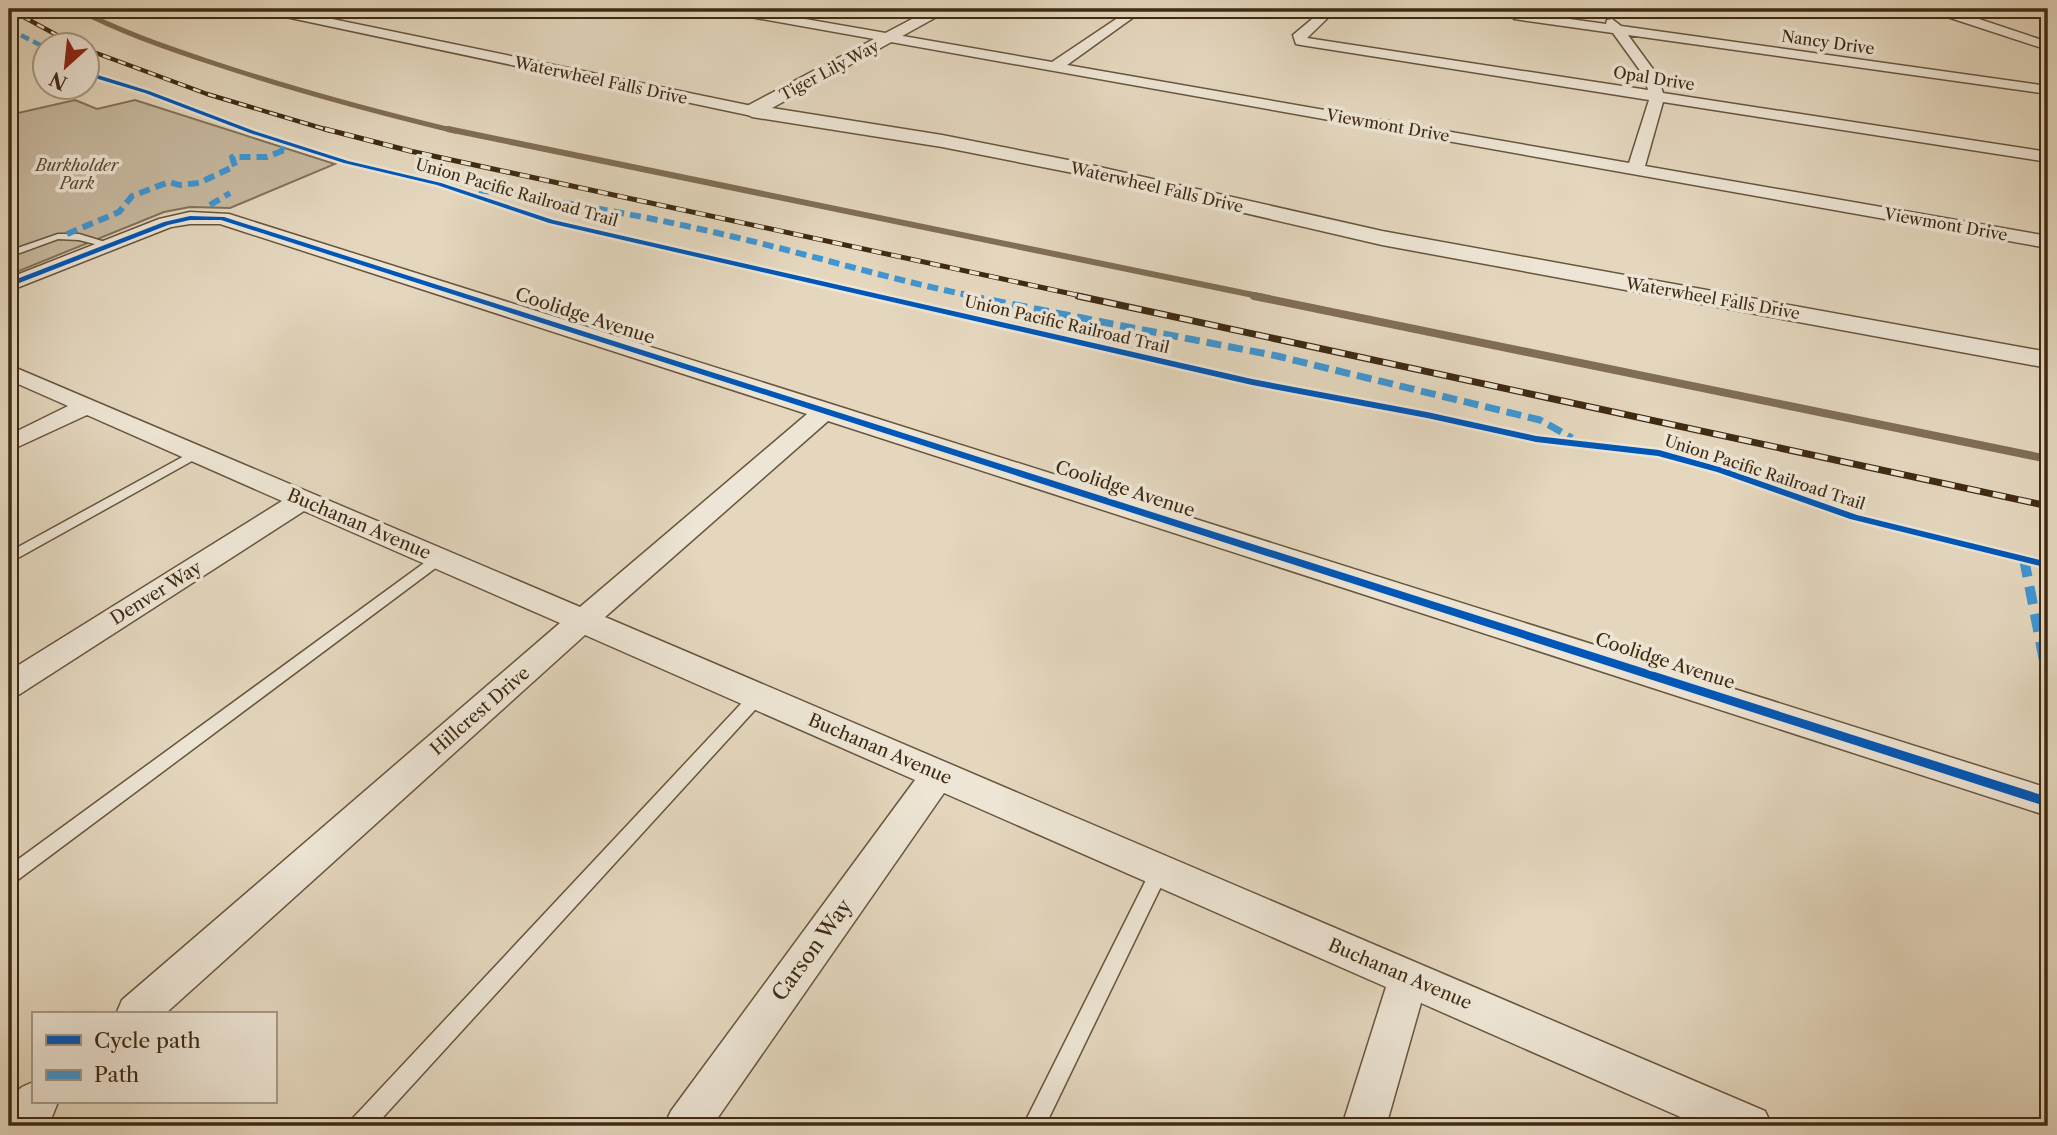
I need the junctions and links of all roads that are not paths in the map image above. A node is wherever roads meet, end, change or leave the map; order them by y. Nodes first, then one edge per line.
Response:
1 (267, 9) edge
2 (943, 9) edge
3 (1139, 9) edge
4 (1331, 9) edge
5 (1604, 9) edge
6 (1828, 9) edge
7 (1884, 9) edge
8 (1937, 9) edge
9 (739, 10) edge
10 (1519, 16) dead end
11 (1617, 30) junction
12 (889, 37) junction
13 (2048, 46) edge
14 (1056, 66) junction
15 (2048, 90) edge
16 (1657, 97) junction
17 (752, 111) junction
18 (2048, 157) edge
19 (1636, 169) junction
20 (2048, 242) edge
21 (110, 245) junction
22 (9, 254) edge
23 (9, 285) edge
24 (2048, 360) edge
25 (9, 372) edge
26 (87, 405) junction
27 (825, 411) junction
28 (9, 444) edge
29 (197, 453) junction
30 (303, 499) junction
31 (9, 558) edge
32 (440, 558) junction
33 (583, 620) junction
34 (9, 686) edge
35 (758, 696) junction
36 (938, 775) junction
37 (2048, 802) edge
38 (1160, 870) junction
39 (9, 876) edge
40 (1408, 978) junction
41 (138, 1012) edge
42 (35, 1104) edge
43 (9, 1126) edge
44 (361, 1126) edge
45 (686, 1126) edge
46 (1034, 1126) edge
47 (1364, 1126) edge
48 (1751, 1126) edge

1 - 17 street, Waterwheel Falls Drive
2 - 12 street, Tiger Lily Way
3 - 14 street
4 - 16 street, Opal Drive
5 - 11 street
6 - 7 street
8 - 13 street
9 - 12 street, Viewmont Drive
10 - 11 street, Nancy Drive
11 - 15 street, Nancy Drive
11 - 16 street
12 - 14 street, Viewmont Drive
12 - 17 street, Tiger Lily Way
14 - 19 street, Viewmont Drive
16 - 18 street, Opal Drive
16 - 19 street
17 - 24 street, Waterwheel Falls Drive
19 - 20 street, Viewmont Drive
21 - 22 lane
21 - 23 street, Coolidge Avenue
21 - 27 street, Coolidge Avenue
25 - 26 street, Buchanan Avenue
26 - 28 street
26 - 29 street, Buchanan Avenue
27 - 33 street, Hillcrest Drive
27 - 37 street, Coolidge Avenue
29 - 30 street, Buchanan Avenue
29 - 31 lane
30 - 32 street, Buchanan Avenue
30 - 34 street, Denver Way
32 - 33 street, Buchanan Avenue
32 - 39 lane
33 - 35 street, Buchanan Avenue
33 - 41 street, Hillcrest Drive
35 - 36 street, Buchanan Avenue
35 - 44 lane
36 - 38 street, Buchanan Avenue
36 - 45 street, Carson Way
38 - 40 street, Buchanan Avenue
38 - 46 lane
40 - 47 street
40 - 48 street, Buchanan Avenue
42 - 43 street

